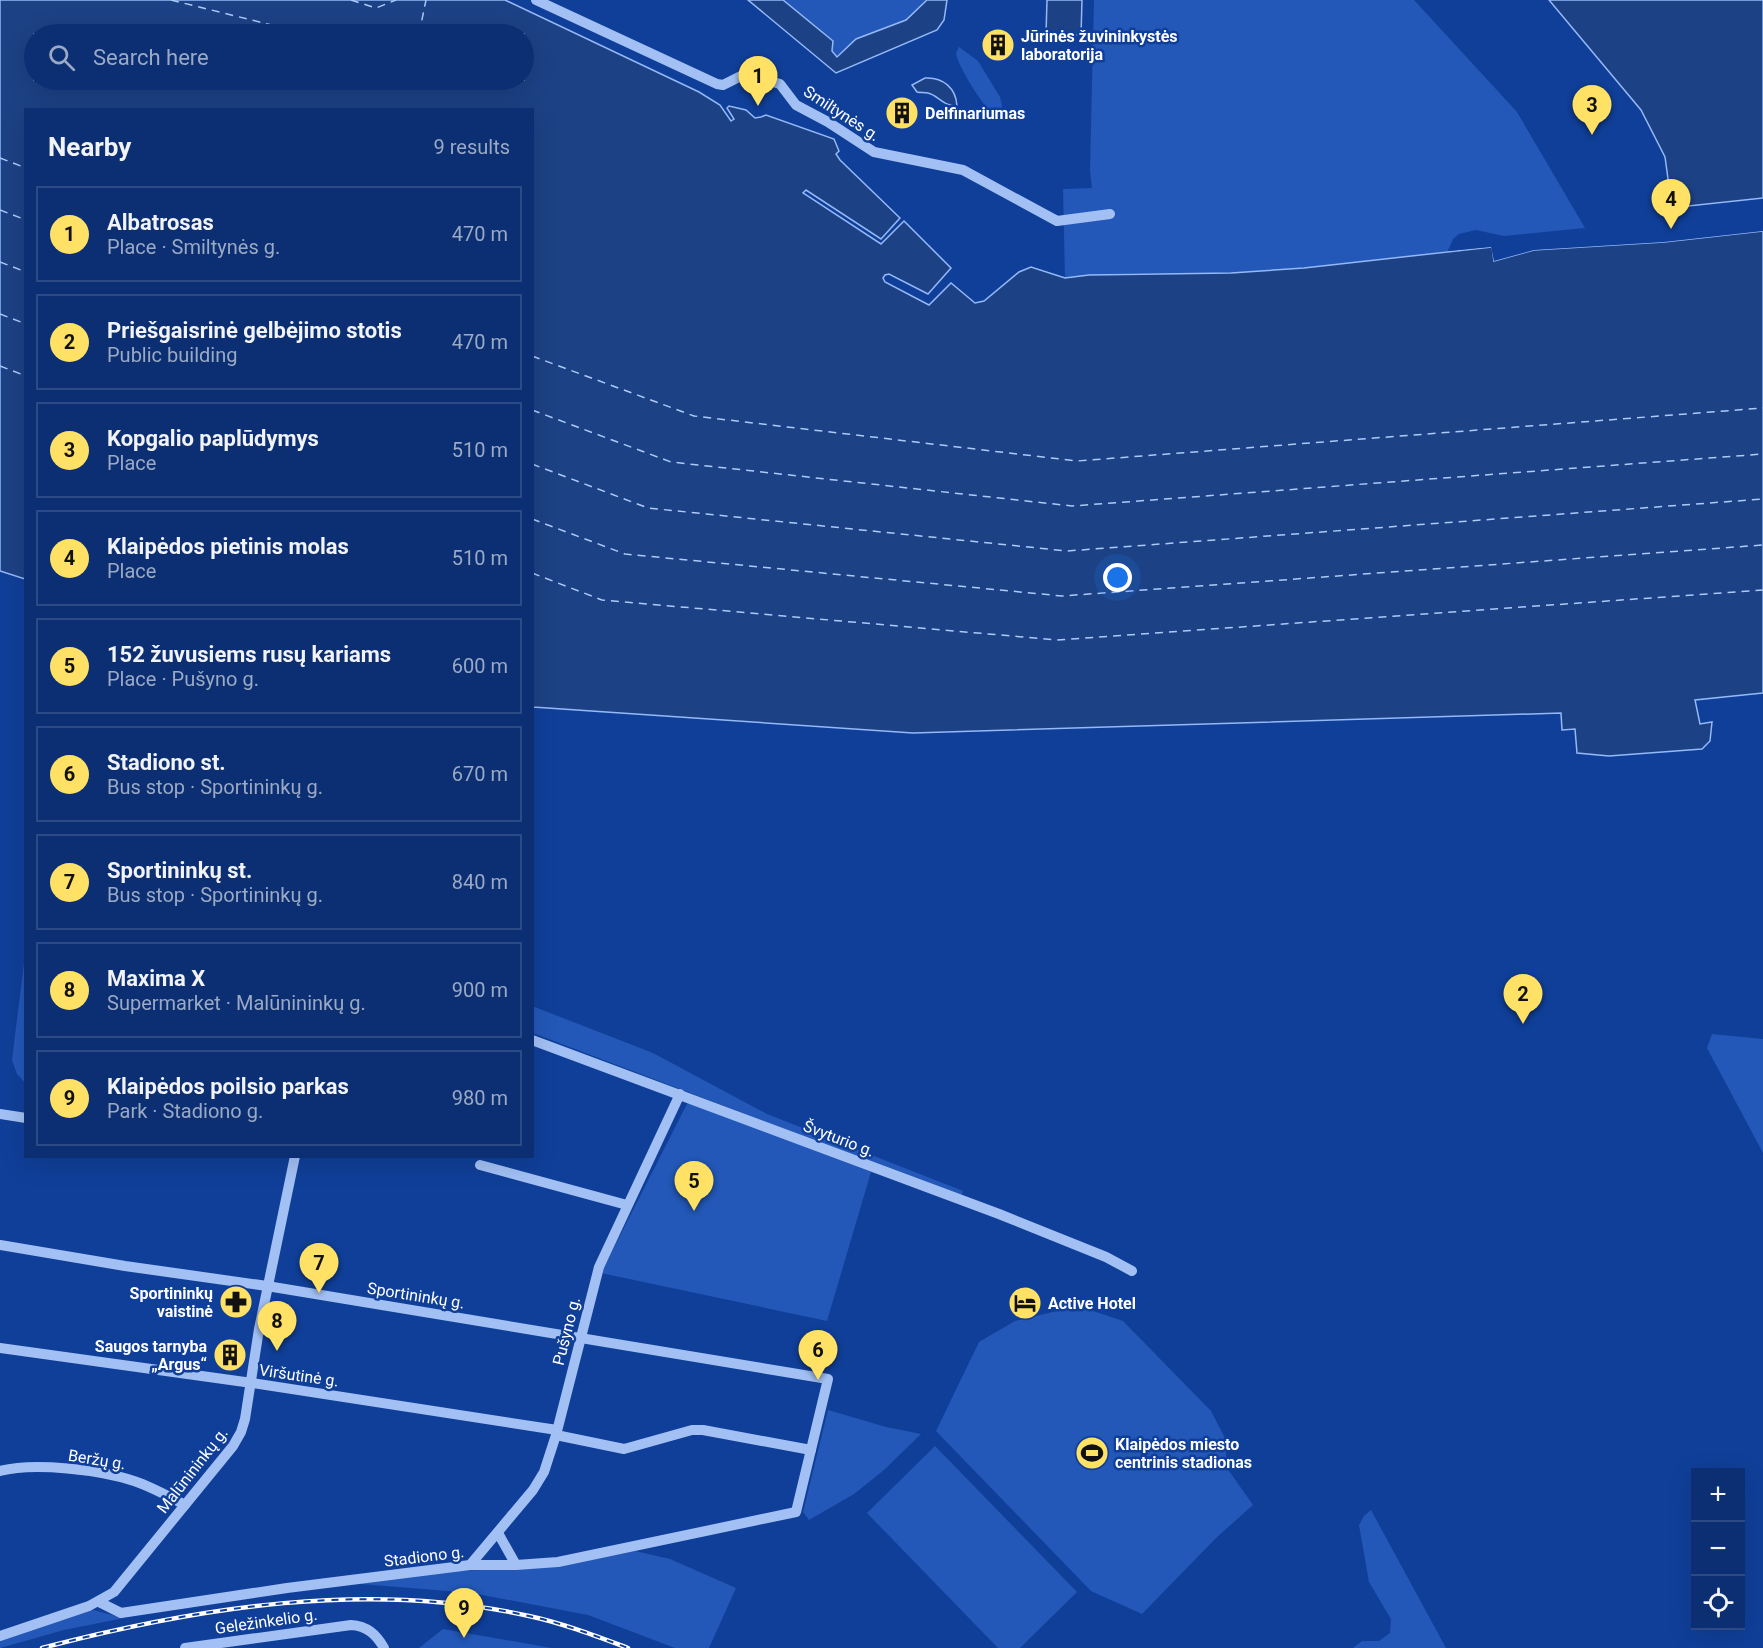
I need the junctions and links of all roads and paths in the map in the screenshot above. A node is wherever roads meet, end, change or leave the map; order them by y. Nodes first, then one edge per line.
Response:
1 (536, 0) edge
2 (1110, 214) dead end
3 (534, 1041) edge
4 (680, 1094) junction
5 (0, 1114) edge
6 (24, 1118) edge
7 (295, 1158) edge
8 (480, 1165) dead end
9 (627, 1205) junction
10 (0, 1245) edge
11 (1132, 1271) dead end
12 (267, 1286) junction
13 (579, 1337) junction
14 (0, 1348) edge
15 (828, 1379) joint
16 (252, 1383) junction
17 (556, 1433) junction
18 (811, 1450) junction
19 (0, 1471) edge
20 (185, 1505) junction
21 (498, 1533) junction
22 (470, 1565) junction
23 (516, 1565) junction
24 (99, 1602) junction
25 (0, 1636) edge
26 (215, 1645) edge
27 (185, 1648) edge
28 (384, 1648) edge

1 - 2 street, Smiltynės g.
3 - 4 street, Švyturio g.
4 - 9 street, Pušyno g.
4 - 11 street, Švyturio g.
5 - 6 street
7 - 12 street, Malūnininkų g.
8 - 9 street
9 - 13 street, Pušyno g.
10 - 12 street, Sportininkų g.
12 - 13 street, Sportininkų g.
12 - 16 street, Malūnininkų g.
13 - 15 street, Sportininkų g.
13 - 17 street, Pušyno g.
14 - 16 street, Viršutinė g.
15 - 18 street, Stadiono g.
16 - 17 street, Viršutinė g.
16 - 20 street, Malūnininkų g.
17 - 18 street
17 - 21 street, Pušyno g.
18 - 23 street, Stadiono g.
19 - 20 street, Beržų g.
20 - 24 street, Malūnininkų g.
21 - 22 street, Pušyno g.
21 - 23 street
22 - 23 street, Stadiono g.
22 - 24 street, Stadiono g.
24 - 25 street
26 - 27 street, Geležinkelio g.
26 - 28 street, Geležinkelio g.

